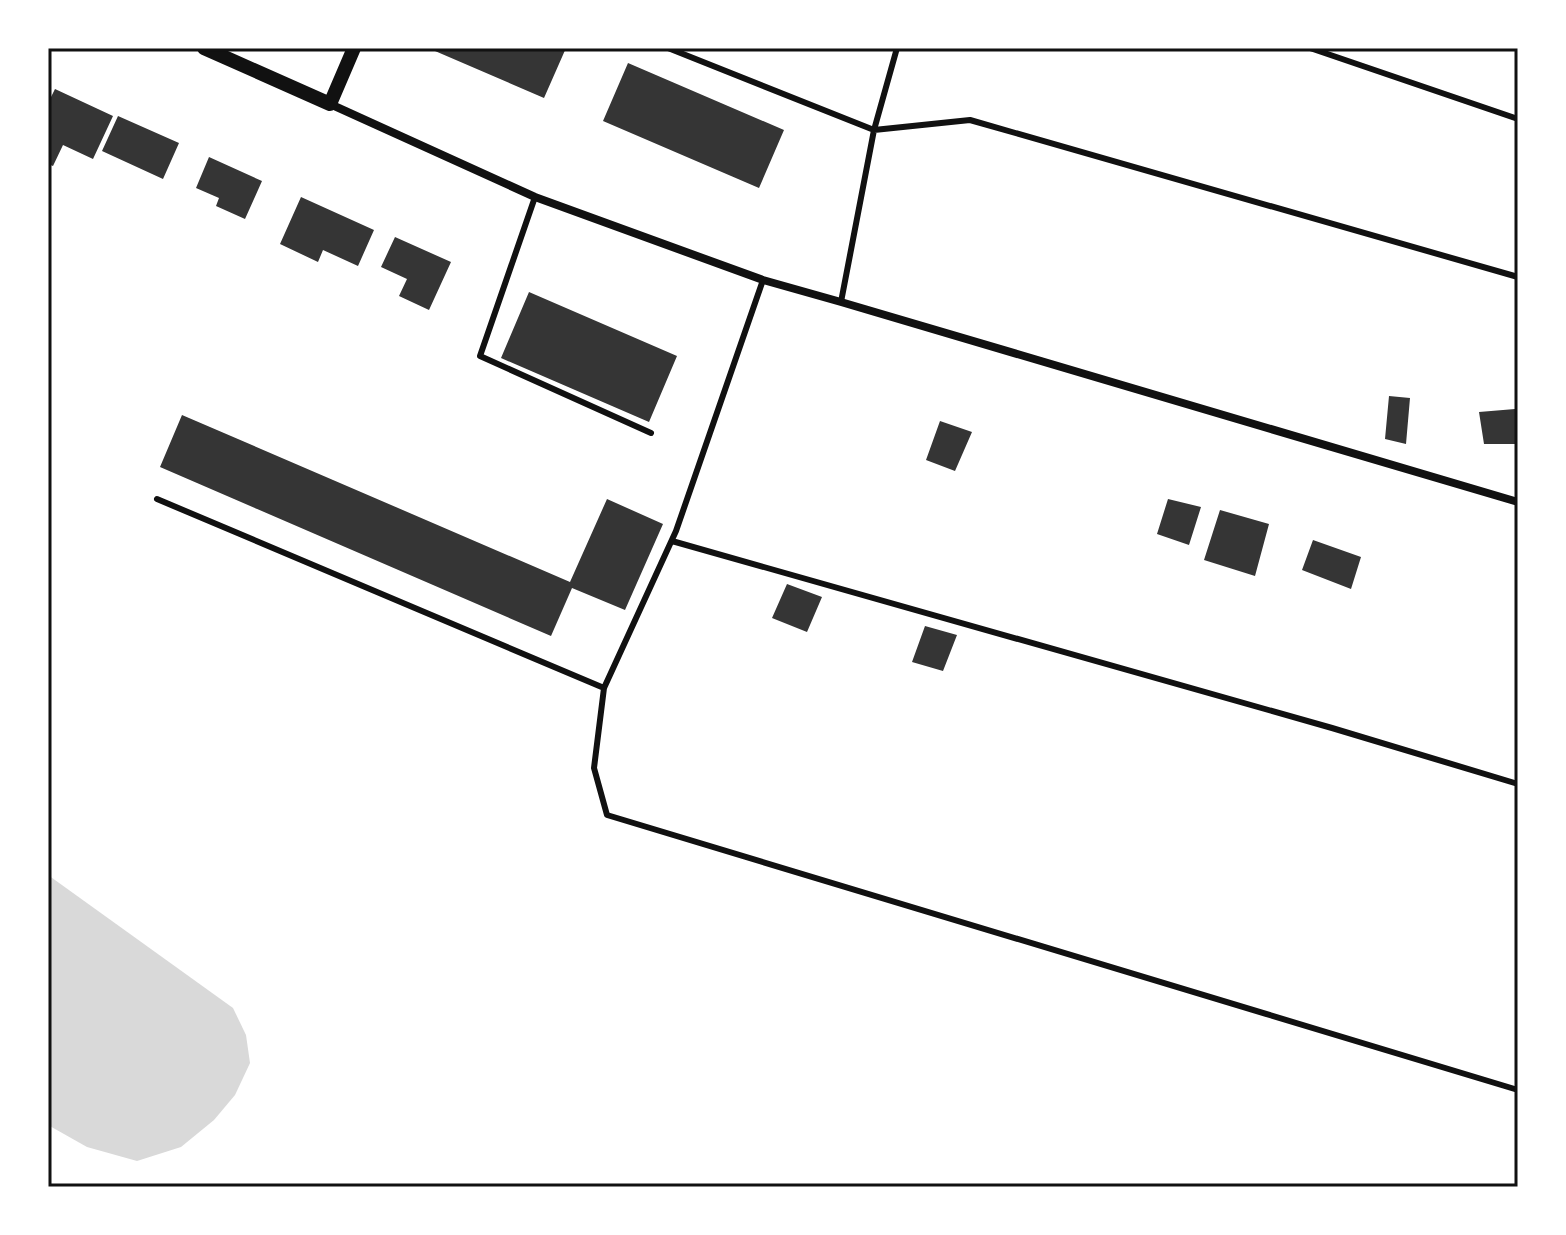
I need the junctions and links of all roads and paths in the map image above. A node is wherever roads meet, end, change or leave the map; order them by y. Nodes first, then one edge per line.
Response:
1 (204, 48) edge
2 (354, 48) edge
3 (668, 48) edge
4 (897, 48) edge
5 (1310, 48) edge
6 (330, 104) junction
7 (1518, 119) edge
8 (874, 130) junction
9 (535, 197) junction
10 (1518, 277) edge
11 (763, 280) junction
12 (841, 302) junction
13 (651, 433) dead end
14 (157, 499) dead end
15 (1518, 502) edge
16 (672, 541) junction
17 (604, 688) junction
18 (1518, 784) edge
19 (1518, 1090) edge

1 - 6 street
2 - 6 street
3 - 8 lane
4 - 8 lane
5 - 7 lane
6 - 9 street
8 - 10 lane
8 - 12 lane
9 - 11 street
9 - 13 lane
11 - 12 street
11 - 16 lane
12 - 15 street
14 - 17 lane
16 - 17 lane
16 - 18 lane
17 - 19 lane

